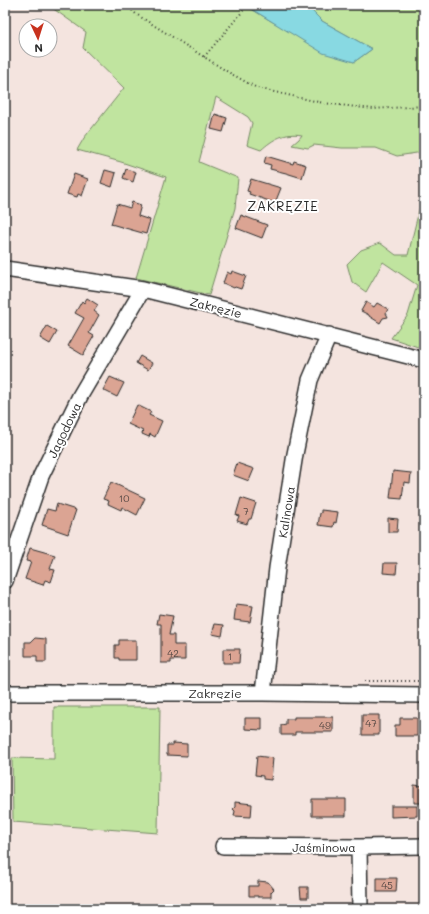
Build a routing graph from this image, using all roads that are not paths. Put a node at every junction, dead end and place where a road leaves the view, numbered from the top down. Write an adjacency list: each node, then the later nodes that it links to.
1 (5, 269): 2 (street, Zakręzie)
2 (143, 289): 3 (street, Zakręzie); 5 (street, Jagodowa)
3 (329, 335): 4 (street, Zakręzie); 7 (street, Kalinowa)
4 (424, 360)
5 (5, 581)
6 (5, 693): 7 (street, Zakręzie)
7 (263, 693): 8 (street, Zakręzie)
8 (424, 695)
9 (223, 846): 11 (street, Jaśminowa)
10 (424, 846): 11 (street, Jaśminowa)
11 (359, 847): 12 (street)
12 (360, 909)

